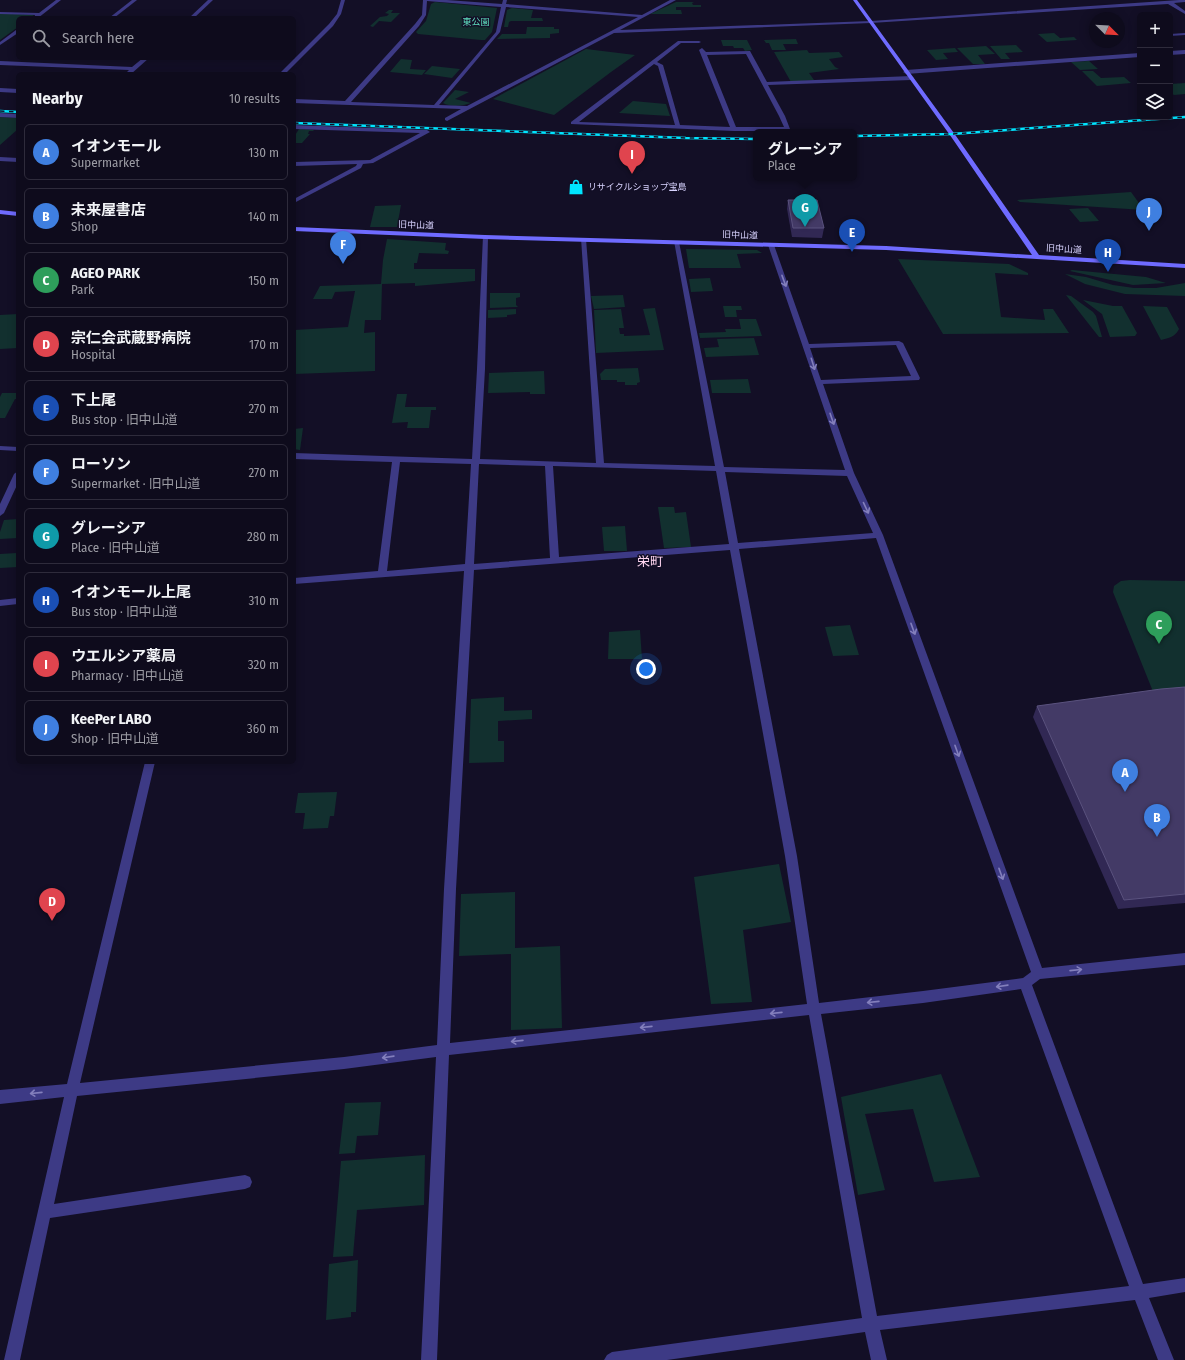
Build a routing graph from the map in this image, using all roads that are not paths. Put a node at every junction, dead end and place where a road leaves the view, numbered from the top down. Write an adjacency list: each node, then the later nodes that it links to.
1 (59, 0): 13 (street)
2 (135, 0): 15 (street)
3 (211, 0): 16 (street)
4 (343, 0): 32 (street)
5 (427, 0): 10 (street); 46 (street)
6 (674, 0): 17 (street)
7 (855, 0): 18 (main road)
8 (1168, 1): 9 (street); 12 (street); 18 (street)
9 (1185, 1)
10 (504, 3): 17 (street); 47 (street)
11 (0, 13): 13 (street)
12 (1185, 13)
13 (41, 14): 14 (street)
14 (38, 16)
15 (114, 16)
16 (193, 16)
17 (641, 16): 21 (street)
18 (871, 22): 19 (street); 40 (main road)
19 (694, 29): 21 (street); 24 (street)
20 (16, 32): 25 (street)
21 (611, 32): 48 (street)
22 (1185, 34): 23 (street)
23 (1173, 35)
24 (699, 42): 28 (street); 34 (street)
25 (0, 44)
26 (1185, 52): 27 (street)
27 (1173, 53)
28 (704, 54): 42 (street); 54 (street)
29 (1137, 55): 40 (street)
30 (55, 60): 36 (street)
31 (144, 60): 37 (street)
32 (296, 60)
33 (296, 60): 39 (street)
34 (653, 62): 53 (street); 53 (street)
35 (0, 63): 36 (street)
36 (48, 65): 37 (street)
37 (134, 69): 38 (street)
38 (130, 72)
39 (284, 72)
40 (906, 72): 41 (main road)
41 (911, 78): 42 (street); 67 (main road)
42 (764, 84): 54 (street)
43 (0, 90): 44 (street)
44 (16, 91)
45 (296, 101): 46 (street)
46 (346, 103): 47 (street)
47 (435, 107): 48 (street)
48 (468, 108): 51 (street)
49 (0, 115): 50 (street)
50 (16, 116)
51 (447, 119)
52 (296, 127): 57 (street)
53 (678, 127): 54 (street)
54 (734, 129)
55 (0, 159): 56 (street)
56 (16, 160)
57 (361, 162): 58 (street); 59 (street)
58 (296, 164)
59 (296, 200)
60 (0, 212): 61 (main road)
61 (16, 214)
62 (296, 229): 63 (main road, 旧中山道)
63 (485, 237): 64 (main road, 旧中山道); 75 (street)
64 (583, 239): 65 (main road, 旧中山道); 77 (street)
65 (676, 242): 66 (main road, 旧中山道); 78 (street)
66 (771, 245): 67 (main road, 旧中山道); 69 (street, one-way to 69)
67 (1036, 256): 68 (main road, 旧中山道)
68 (1185, 266)
69 (807, 346): 70 (street, one-way to 70); 70 (street)
70 (819, 382): 79 (street, one-way to 79)
71 (0, 448): 72 (street)
72 (16, 449)
73 (296, 456): 74 (street)
74 (396, 459): 75 (street); 86 (street)
75 (476, 461): 76 (street); 85 (street)
76 (549, 463): 77 (street); 84 (street)
77 (600, 465): 78 (street)
78 (720, 470): 79 (street); 83 (street)
79 (850, 473): 82 (street, one-way to 82)
80 (16, 478): 81 (street)
81 (0, 513)
82 (879, 535): 83 (street); 92 (street, one-way to 92)
83 (734, 546): 84 (street); 94 (street)
84 (555, 560): 85 (street)
85 (469, 567): 86 (street); 95 (street)
86 (382, 574): 87 (street)
87 (296, 580)
88 (16, 601): 89 (street)
89 (0, 603)
90 (150, 764): 96 (street)
91 (1185, 959): 92 (street, one-way to 91)
92 (1038, 974): 93 (street)
93 (1026, 983): 94 (street, one-way to 94); 101 (street)
94 (814, 1009): 95 (street, one-way to 95); 102 (street)
95 (442, 1050): 96 (street, one-way to 96); 104 (street)
96 (72, 1089): 97 (street, one-way to 97); 99 (street)
97 (0, 1097)
98 (245, 1182): 99 (street)
99 (45, 1212): 103 (street)
100 (1185, 1285): 101 (street)
101 (1139, 1292): 102 (street); 107 (street)
102 (871, 1324): 105 (street); 106 (street)
103 (12, 1360)
104 (429, 1360)
105 (612, 1360)
106 (879, 1360)
107 (1166, 1360)

